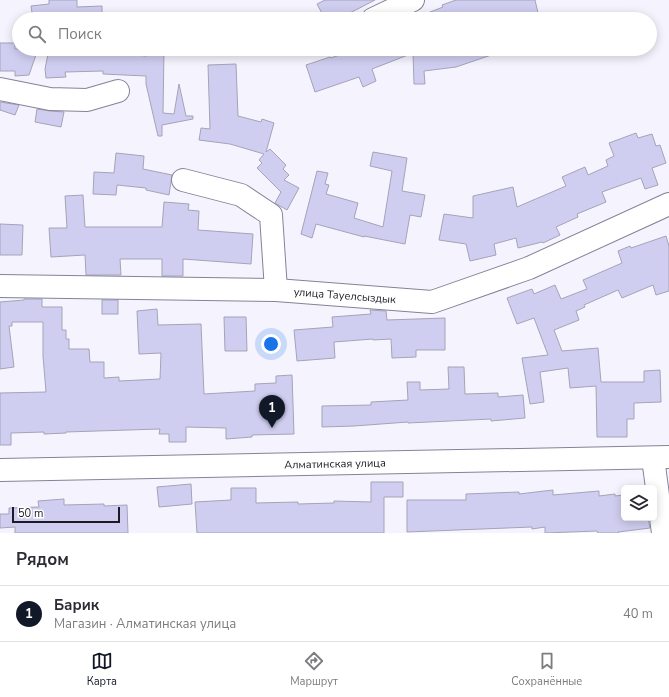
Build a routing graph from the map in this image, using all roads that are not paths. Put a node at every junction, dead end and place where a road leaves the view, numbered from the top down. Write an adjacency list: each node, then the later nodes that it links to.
1 (413, 0): 2 (street)
2 (387, 12)
3 (0, 89): 4 (street)
4 (118, 91)
5 (183, 180): 8 (street)
6 (669, 204): 8 (street, улица Тауелсыздык)
7 (0, 286): 8 (street, улица Тауелсыздык)
8 (276, 290)
9 (661, 458): 10 (street, Алматинская улица); 11 (street)
10 (0, 470)
11 (663, 533)

